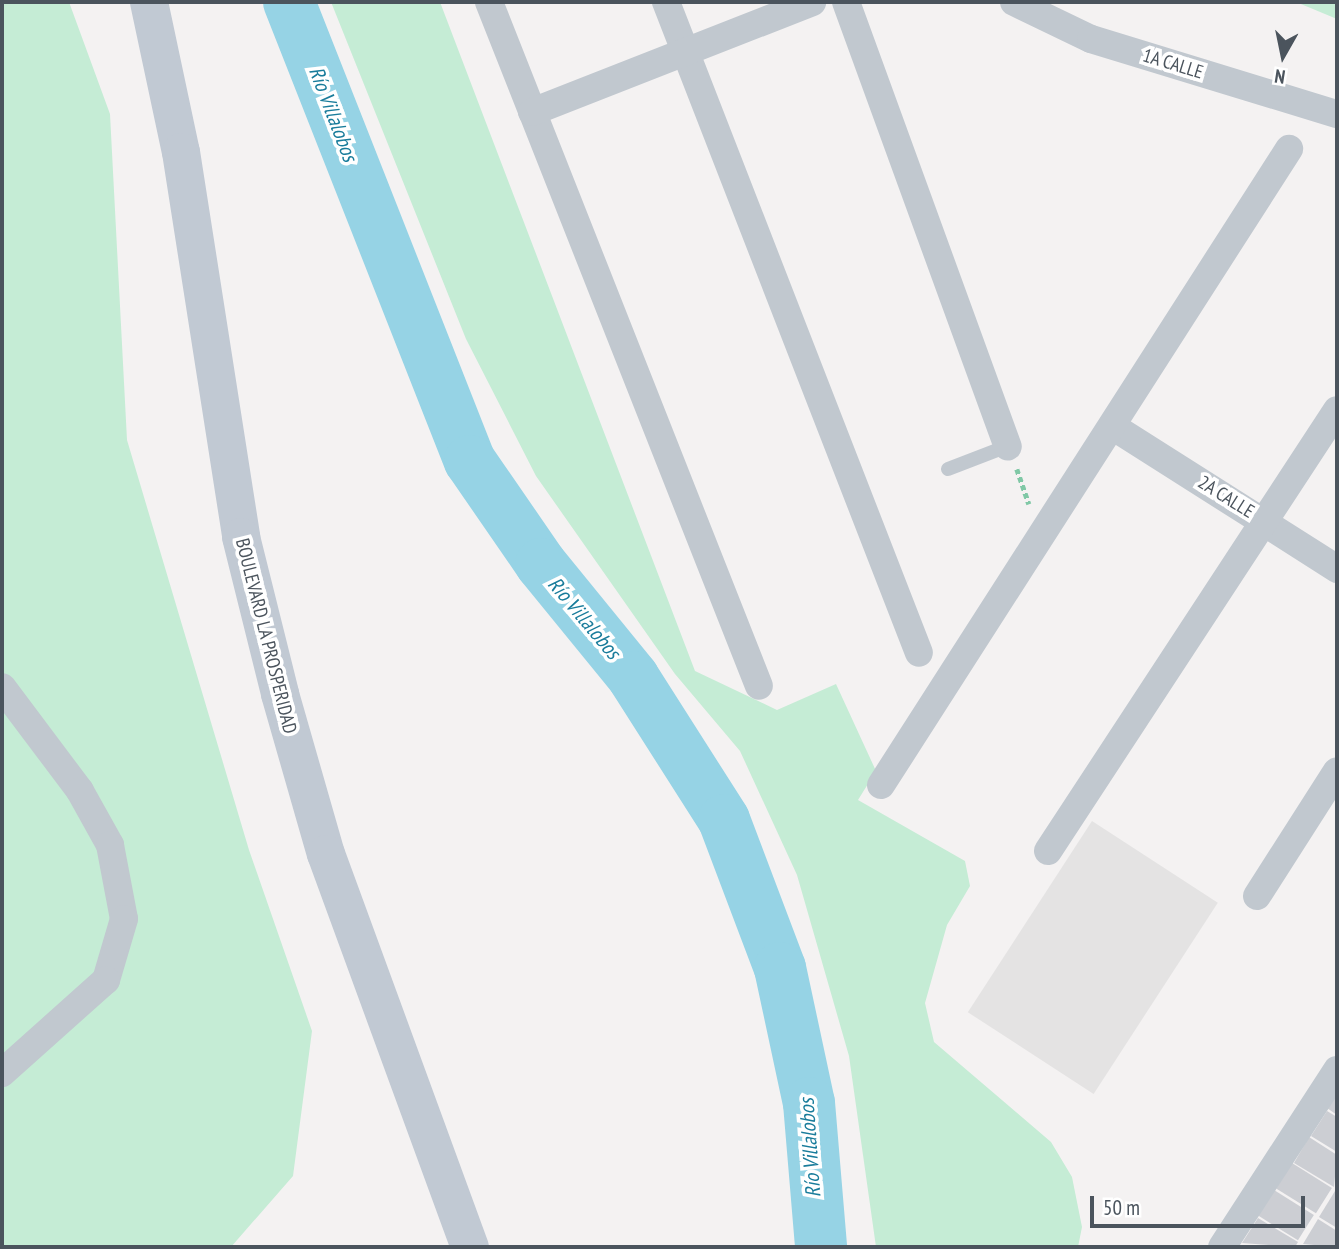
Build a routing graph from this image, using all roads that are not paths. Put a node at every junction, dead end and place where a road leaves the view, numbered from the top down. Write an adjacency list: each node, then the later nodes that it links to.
1 (149, 2): 26 (main road, BOULEVARD LA PROSPERIDAD)
2 (489, 2): 8 (street)
3 (666, 2): 7 (street)
4 (812, 2): 7 (street)
5 (846, 2): 13 (street)
6 (1014, 2): 9 (street, 1A CALLE)
7 (686, 51): 8 (street); 17 (street)
8 (532, 112): 18 (street)
9 (1337, 114)
10 (1289, 149): 12 (street)
11 (1337, 410): 15 (street)
12 (1112, 426): 15 (street, 2A CALLE); 21 (street)
13 (1008, 446): 14 (lane)
14 (948, 469)
15 (1265, 522): 16 (street, 2A CALLE); 22 (street)
16 (1337, 569)
17 (919, 653)
18 (759, 686)
19 (2, 687): 25 (street)
20 (1337, 771): 23 (street)
21 (881, 785)
22 (1048, 851)
23 (1257, 896)
24 (1337, 1070): 27 (street)
25 (2, 1073)
26 (470, 1247)
27 (1222, 1247)

